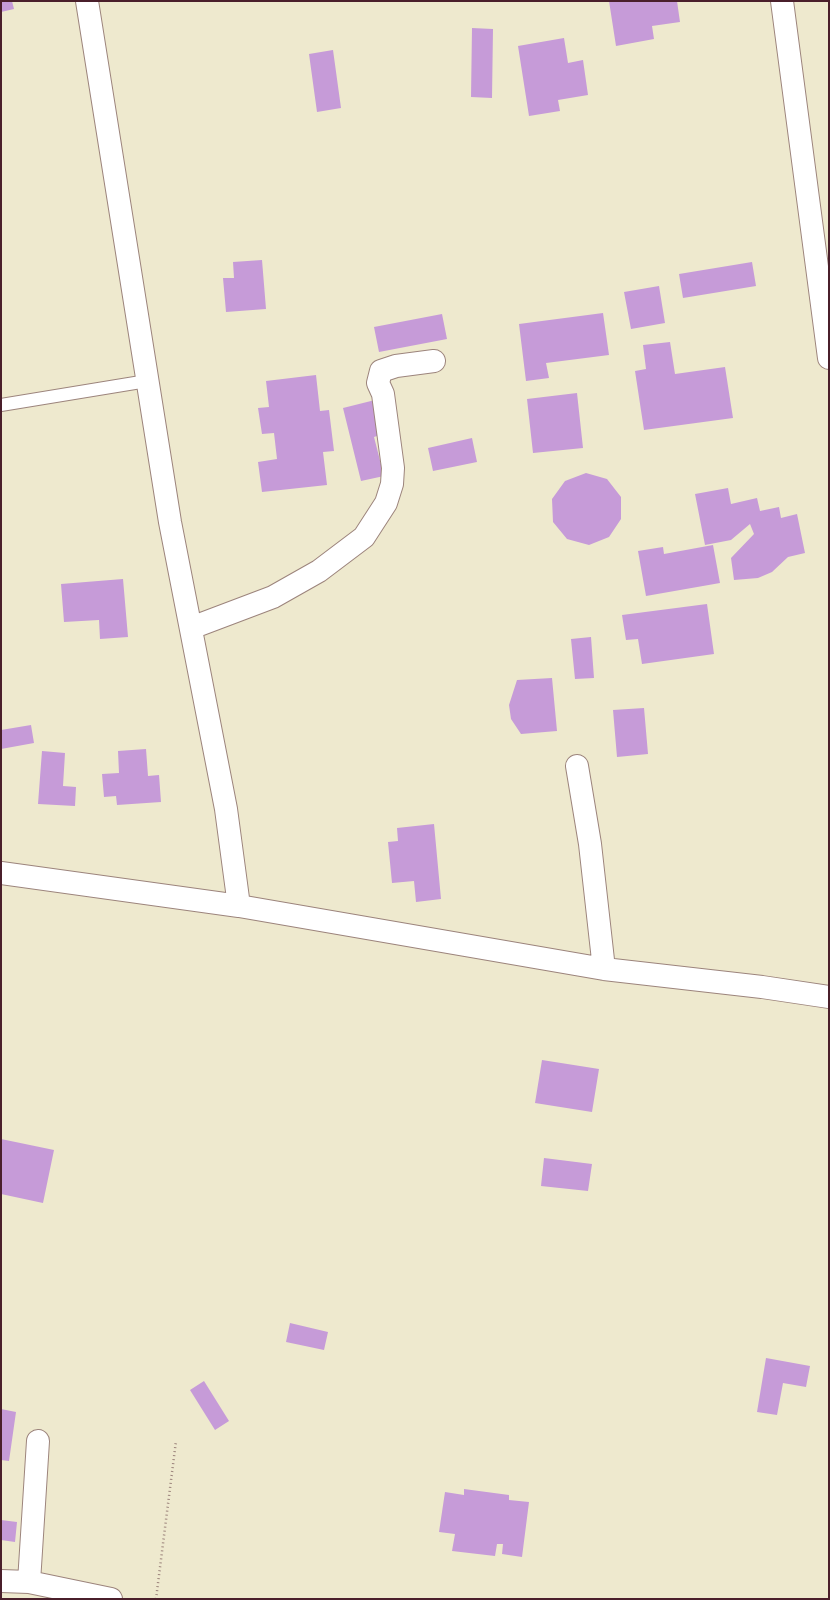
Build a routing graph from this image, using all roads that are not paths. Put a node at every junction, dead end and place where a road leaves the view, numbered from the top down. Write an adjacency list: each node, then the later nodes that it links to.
1 (87, 1): 5 (street)
2 (782, 1): 3 (street)
3 (829, 358)
4 (434, 361): 7 (street)
5 (147, 381): 6 (lane); 7 (street)
6 (1, 405)
7 (191, 628): 10 (street)
8 (577, 766): 11 (street)
9 (1, 873): 10 (street)
10 (239, 906): 11 (street)
11 (604, 969): 12 (street)
12 (829, 997)
13 (38, 1441): 15 (street)
14 (1, 1581): 15 (street)
15 (29, 1582): 16 (street)
16 (111, 1599)

